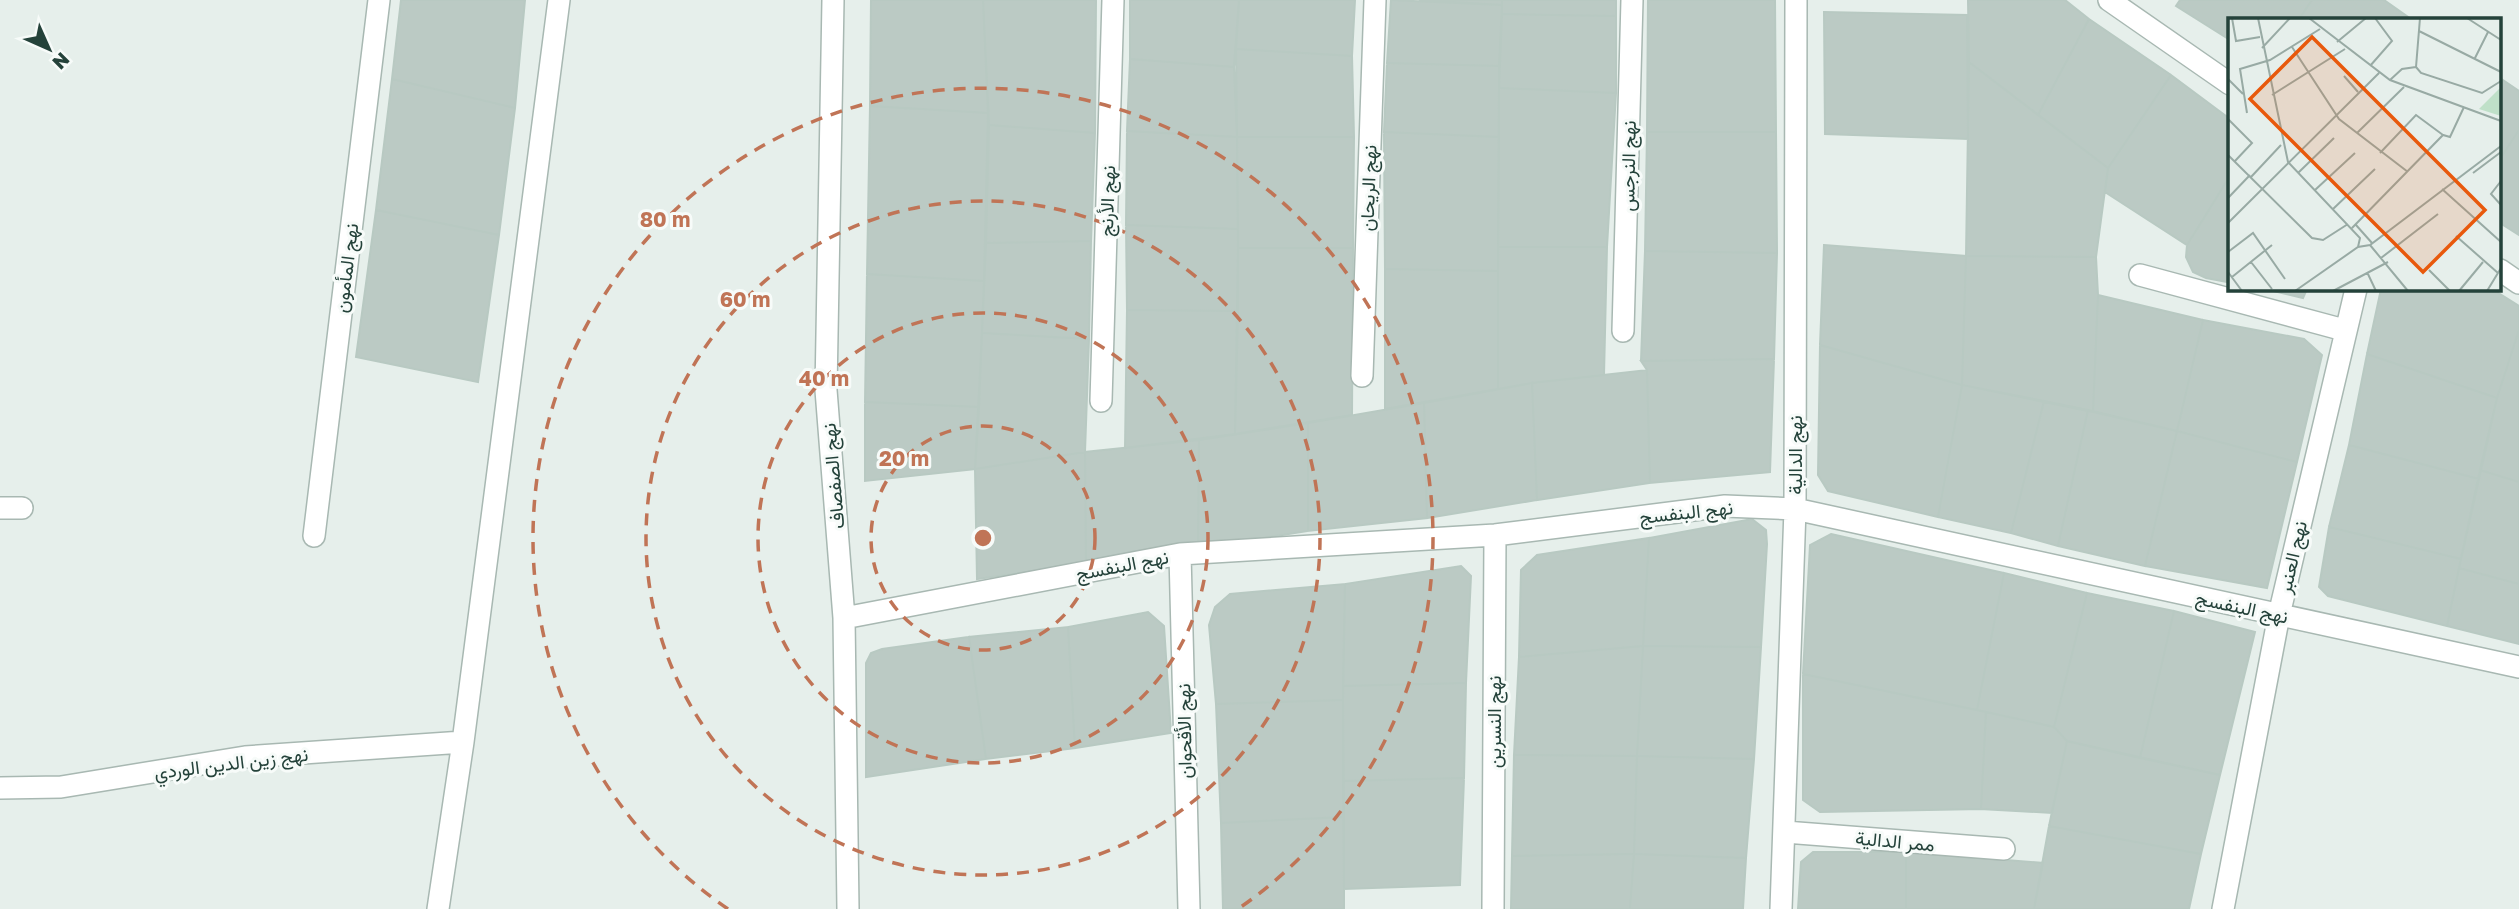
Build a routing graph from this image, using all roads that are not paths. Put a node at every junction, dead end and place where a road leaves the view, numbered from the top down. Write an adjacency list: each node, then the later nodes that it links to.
1 (379, 0): 22 (street, نهج المأمون)
2 (559, 0): 27 (street)
3 (833, 0): 25 (street, نهج الصفصاف)
4 (1112, 0): 17 (street, نهج الأرنج)
5 (1375, 0): 16 (street, نهج الريحان)
6 (1632, 0): 15 (street, نهج النرجس)
7 (1796, 0): 20 (street, نهج الدالية)
8 (2109, 0): 9 (street)
9 (2228, 83)
10 (2502, 271): 12 (street)
11 (2140, 275): 14 (street)
12 (2519, 283)
13 (2356, 290): 14 (street, نهج العنبر)
14 (2344, 330): 24 (street, نهج العنبر)
15 (1623, 331)
16 (1362, 376)
17 (1101, 401)
18 (0, 508): 19 (street)
19 (22, 508)
20 (1795, 509): 21 (street, نهج البنفسج); 24 (street, نهج البنفسج); 29 (street, نهج الدالية)
21 (1495, 535): 23 (street, نهج البنفسج); 34 (street, نهج النسرين)
22 (314, 536)
23 (1180, 554): 25 (street, نهج البنفسج); 33 (street, نهج الأقحوان)
24 (2279, 615): 26 (street, نهج البنفسج); 36 (street, نهج العنبر)
25 (844, 618): 32 (street, نهج الصفصاف)
26 (2519, 667)
27 (463, 742): 28 (street, نهج زين الدين الوردي); 31 (street)
28 (0, 788)
29 (1785, 832): 30 (street, ممر الدالية); 35 (street, نهج الدالية)
30 (2004, 849)
31 (438, 909)
32 (848, 909)
33 (1189, 909)
34 (1493, 909)
35 (1781, 909)
36 (2223, 909)

